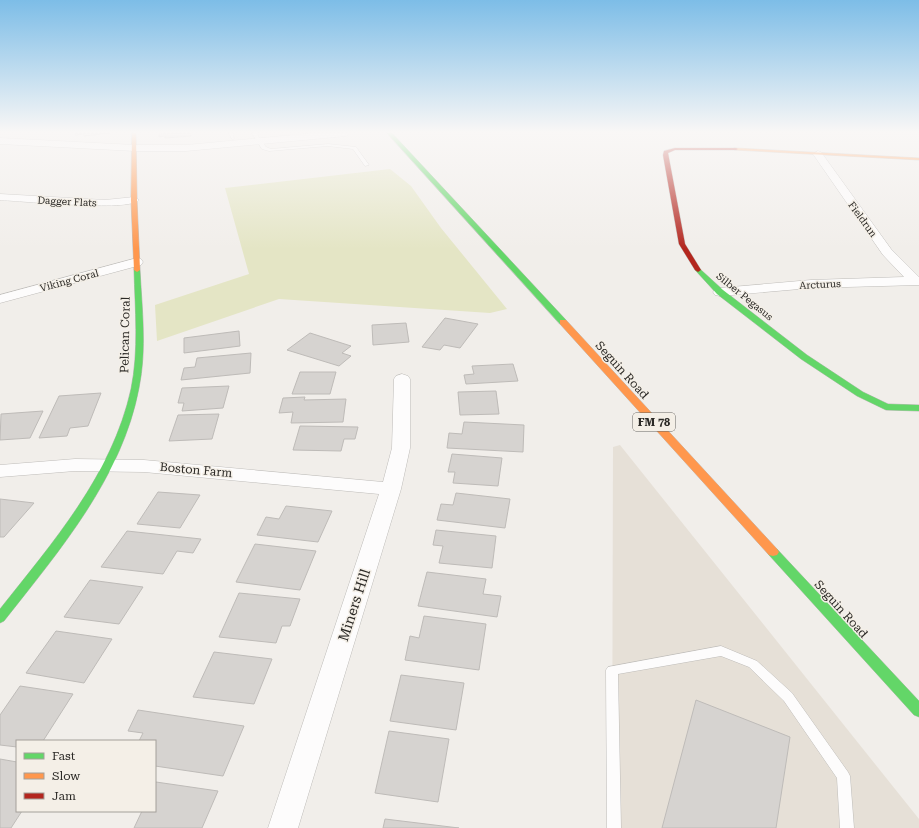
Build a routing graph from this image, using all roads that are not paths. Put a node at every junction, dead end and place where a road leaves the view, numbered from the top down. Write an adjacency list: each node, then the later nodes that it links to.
1 (135, 172): 6 (street, Pelican Coral)
2 (424, 172): 17 (street, Seguin Road / FM 78)
3 (668, 172): 9 (street, Silber Pegasus)
4 (830, 172): 8 (street, Fieldrun)
5 (0, 197): 6 (street, Dagger Flats)
6 (134, 200): 7 (street, Pelican Coral)
7 (137, 262): 10 (street, Viking Coral); 13 (street, Pelican Coral)
8 (916, 281): 9 (street, Arcturus)
9 (720, 292): 12 (street, Silber Pegasus)
10 (0, 299)
11 (402, 379): 15 (street, Miners Hill)
12 (919, 408)
13 (109, 464): 14 (street, Boston Farm); 15 (street, Boston Farm); 16 (street, Pelican Coral)
14 (0, 471)
15 (391, 489): 18 (street, Miners Hill)
16 (0, 618)
17 (919, 711)
18 (282, 828)
19 (614, 828): 20 (lane)
20 (847, 828)

